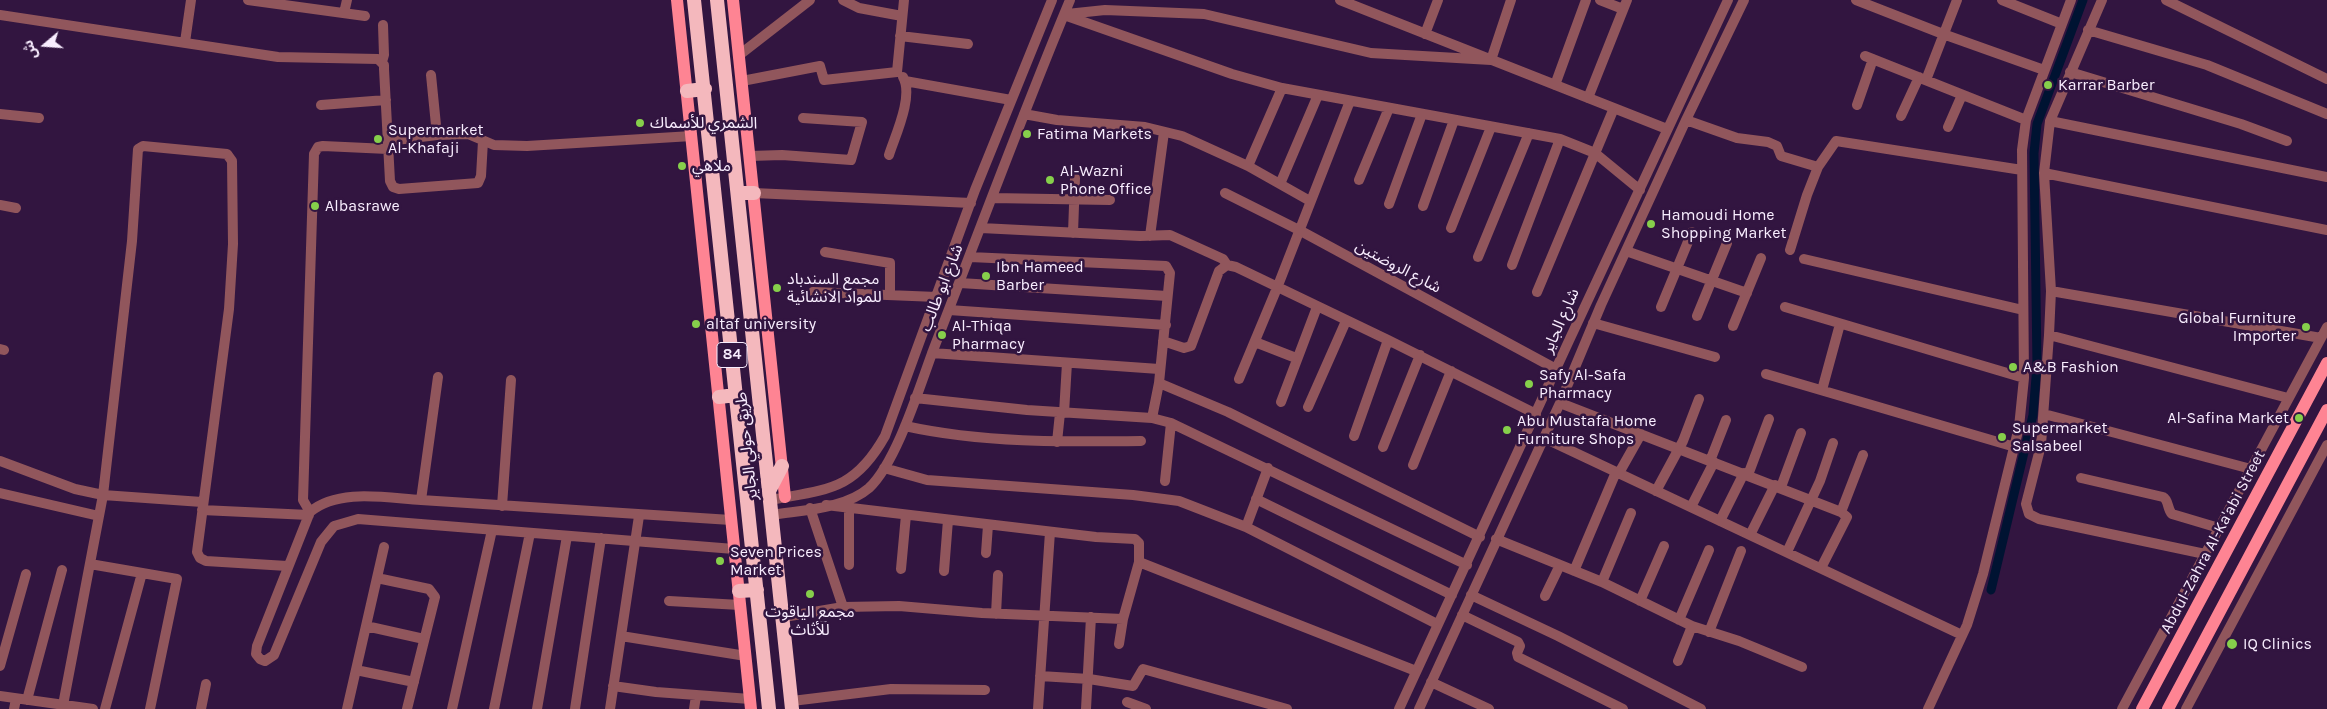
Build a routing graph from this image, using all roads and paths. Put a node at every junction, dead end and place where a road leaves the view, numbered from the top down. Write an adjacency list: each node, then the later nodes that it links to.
1 (191, 0): 39 (street)
2 (254, 0): 26 (street)
3 (347, 0): 28 (street)
4 (677, 0): 57 (main road)
5 (694, 0): 56 (highway, طريق حولي الجاير / 84)
6 (717, 0): 102 (highway, طريق حولي الجاير / 84)
7 (733, 0): 41 (main road)
8 (810, 0): 41 (street)
9 (843, 0): 32 (street)
10 (904, 0): 32 (street)
11 (1052, 0): 42 (street, شارع ابو طالب)
12 (1070, 0): 30 (street, شارع ابو طالب)
13 (1438, 0): 36 (street)
14 (1512, 0): 43 (street)
15 (1586, 0): 54 (street)
16 (1600, 0): 27 (street)
17 (1728, 0): 81 (street, شارع الجاير)
18 (1744, 0): 76 (street, شارع الجاير)
19 (1856, 0): 37 (street)
20 (1957, 0): 37 (street)
21 (2002, 0): 33 (street)
22 (2071, 0): 33 (street)
23 (2102, 0): 35 (street)
24 (2166, 0): 51 (street)
25 (1345, 1): 36 (street)
26 (302, 4): 28 (street)
27 (1625, 5): 60 (street)
28 (344, 14): 31 (street)
29 (0, 15): 39 (street)
30 (1064, 15): 43 (street); 45 (street, شارع ابو طالب); 55 (street)
31 (365, 16)
32 (902, 16): 38 (street)
33 (2062, 24): 46 (street)
34 (383, 25): 44 (street)
35 (2088, 30): 48 (street); 71 (street)
36 (1425, 34): 43 (street)
37 (1943, 34): 46 (street); 50 (street)
38 (900, 36): 40 (street); 47 (street)
39 (185, 42): 44 (street)
40 (968, 44)
41 (738, 56): 52 (main road)
42 (1028, 57): 45 (street); 62 (street, شارع ابو طالب)
43 (1491, 60): 54 (street)
44 (382, 62): 61 (street)
45 (1044, 63): 69 (street, شارع ابو طالب)
46 (2044, 70): 77 (street)
47 (897, 72): 52 (street); 53 (street)
48 (2070, 72): 78 (street); 88 (street)
49 (431, 75): 84 (street)
50 (1923, 79): 59 (street); 65 (street); 72 (street)
51 (2327, 79)
52 (742, 81): 91 (main road)
53 (905, 81): 62 (street); 92 (street)
54 (1555, 85): 60 (street)
55 (1282, 88): 58 (street); 93 (street)
56 (704, 89): 57 (highway); 177 (highway, طريق حولي الجاير / 84)
57 (688, 91): 85 (main road)
58 (1318, 95): 63 (street); 100 (street)
59 (1962, 95): 77 (street); 80 (street)
60 (1588, 98): 67 (street)
61 (386, 100): 64 (street); 89 (street)
62 (1011, 100): 109 (street, شارع ابو طالب)
63 (1350, 101): 66 (street); 108 (street)
64 (320, 105)
65 (1856, 105)
66 (1389, 108): 70 (street); 99 (street)
67 (1614, 108): 81 (street); 90 (street)
68 (0, 114): 73 (street)
69 (1024, 114): 82 (street); 105 (street, شارع ابو طالب)
70 (1422, 114): 75 (street); 110 (street)
71 (2327, 114)
72 (1901, 116)
73 (39, 118)
74 (802, 118): 91 (street)
75 (1454, 120): 79 (street); 112 (street)
76 (1686, 120): 94 (street); 123 (street, شارع الجاير)
77 (2026, 120): 95 (street)
78 (2050, 121): 96 (street); 97 (street)
79 (1491, 126): 83 (street); 115 (street)
80 (1948, 127)
81 (1667, 129): 101 (street, شارع الجاير)
82 (1164, 132): 93 (street); 120 (street)
83 (1529, 133): 86 (street); 126 (street)
84 (437, 135): 87 (street); 89 (street)
85 (692, 136): 87 (street); 178 (main road)
86 (1560, 139): 90 (street); 130 (street)
87 (484, 141): 89 (street)
88 (2287, 141)
89 (388, 145): 235 (street)
90 (1595, 153): 101 (street); 137 (street)
91 (750, 156): 103 (main road)
92 (889, 156)
93 (1248, 166): 100 (street)
94 (1818, 167): 95 (street); 122 (street)
95 (2022, 170): 148 (street)
96 (2044, 173): 117 (street); 135 (street)
97 (2327, 177)
98 (1075, 178): 106 (street)
99 (1359, 180)
100 (1280, 184): 108 (street)
101 (1640, 190): 142 (street, شارع الجاير)
102 (738, 193): 103 (highway); 222 (highway, طريق حولي الجاير / 84)
103 (754, 193): 109 (street); 209 (main road)
104 (1225, 194): 116 (street, شارع الروضتين)
105 (992, 198): 106 (street); 114 (street, شارع ابو طالب)
106 (1074, 199): 107 (street); 119 (street)
107 (1110, 200)
108 (1310, 201): 116 (street)
109 (971, 203): 141 (street, شارع ابو طالب)
110 (1389, 204)
111 (0, 205): 113 (street)
112 (1423, 206)
113 (16, 208)
114 (981, 228): 119 (street); 125 (street, شارع ابو طالب)
115 (1451, 228)
116 (1298, 230): 134 (street); 167 (street, شارع الروضتين)
117 (2327, 230)
118 (1692, 232): 131 (street)
119 (1073, 233): 120 (street)
120 (1150, 236): 129 (street)
121 (1727, 243): 132 (street)
122 (1790, 250)
123 (1626, 251): 131 (street); 143 (street, شارع الجاير)
124 (825, 252): 139 (street)
125 (970, 257): 133 (street, شارع ابو طالب); 140 (street)
126 (1478, 257)
127 (1761, 258): 138 (street)
128 (1804, 259): 148 (street)
129 (1227, 265): 134 (street); 159 (street)
130 (1512, 265)
131 (1676, 269): 132 (street); 145 (street)
132 (1712, 281): 138 (street); 149 (street)
133 (960, 283): 140 (street); 147 (street, شارع ابو طالب)
134 (1278, 288): 144 (street); 160 (street)
135 (2050, 291): 156 (street); 157 (street)
136 (813, 292): 139 (street)
137 (1537, 292)
138 (1747, 293): 154 (street)
139 (890, 295): 141 (street)
140 (1167, 296): 153 (street)
141 (937, 297): 220 (street, شارع ابو طالب)
142 (1587, 300): 143 (street); 167 (street, شارع الجاير)
143 (1601, 305): 151 (street, شارع الجاير)
144 (1317, 307): 150 (street); 164 (street)
145 (1660, 307)
146 (1785, 307): 152 (street)
147 (949, 310): 153 (street); 161 (street, شارع ابو طالب)
148 (2023, 310): 172 (street)
149 (1697, 316)
150 (1346, 321): 158 (street); 184 (street)
151 (1593, 323): 163 (street); 183 (street, شارع الجاير)
152 (1840, 324): 172 (street); 176 (street)
153 (1166, 325): 159 (street)
154 (1733, 326)
155 (2327, 327): 157 (street)
156 (2049, 335): 180 (street); 188 (street)
157 (2321, 338): 180 (street)
158 (1388, 340): 162 (street); 196 (street)
159 (1163, 341): 168 (street)
160 (1255, 342): 164 (street); 174 (street)
161 (932, 353): 165 (street); 179 (street, شارع ابو طالب)
162 (1420, 355): 169 (street); 202 (street)
163 (1715, 357)
164 (1296, 358): 182 (street)
165 (1068, 363): 168 (street); 186 (street)
166 (2327, 363): 288 (main road, Abdul-Zahra Al-Ka'abi Street)
167 (1556, 369): 187 (street, شارع الجاير)
168 (1159, 370): 175 (street)
169 (1451, 371): 187 (street); 208 (street)
170 (1766, 374): 176 (street)
171 (438, 377): 226 (street)
172 (2024, 378): 203 (street)
173 (511, 380): 229 (street)
174 (1239, 380)
175 (1159, 383): 189 (street); 251 (street)
176 (1822, 390): 203 (street)
177 (736, 395): 178 (highway); 279 (highway, طريق حولي الجاير / 84)
178 (719, 397): 240 (main road)
179 (915, 398): 186 (street); 193 (street, شارع ابو طالب)
180 (2288, 398): 212 (street)
181 (1699, 399): 204 (street)
182 (1281, 402)
183 (1560, 403): 195 (street); 197 (street, شارع الجاير)
184 (1308, 407)
185 (2327, 410): 296 (main road)
186 (1062, 413): 189 (street); 198 (street)
187 (1536, 414): 251 (street, شارع الجاير)
188 (2044, 414): 212 (street); 262 (street)
189 (1152, 418): 192 (street)
190 (1770, 419): 214 (street)
191 (1726, 420): 207 (street)
192 (1171, 423): 211 (street); 216 (street)
193 (905, 426): 198 (street); 210 (street, شارع ابو طالب)
194 (1802, 433): 217 (street)
195 (1640, 434): 204 (street); 213 (street)
196 (1354, 436)
197 (1544, 438): 213 (street); 253 (street, شارع الجاير)
198 (1057, 442): 199 (street)
199 (1141, 442)
200 (1833, 443): 225 (street)
201 (2327, 445): 354 (street)
202 (1383, 447)
203 (2015, 447): 301 (street)
204 (1678, 448): 207 (street); 218 (street)
205 (1863, 455): 233 (street)
206 (0, 461): 221 (street)
207 (1712, 461): 214 (street); 230 (street)
208 (1413, 465)
209 (782, 466): 222 (highway); 223 (main road)
210 (884, 468): 227 (street, شارع ابو طالب); 244 (street)
211 (1268, 468): 224 (street); 266 (street)
212 (2250, 469): 245 (street)
213 (1617, 472): 218 (street); 273 (street)
214 (1746, 474): 217 (street); 242 (street)
215 (2081, 478): 245 (street)
216 (1165, 481)
217 (1778, 486): 225 (street); 249 (street)
218 (1656, 490): 230 (street)
219 (0, 493): 238 (street)
220 (801, 494): 223 (street, شارع ابو طالب); 232 (street)
221 (103, 495): 228 (street); 228 (street); 238 (street)
222 (769, 495): 223 (street, شارع ابو طالب); 236 (highway, طريق حولي الجاير / 84)
223 (785, 497)
224 (1256, 499): 244 (street); 281 (street)
225 (1812, 499): 233 (street); 260 (street)
226 (421, 500): 229 (street); 235 (street)
227 (826, 505): 231 (street); 232 (street, شارع ابو طالب)
228 (202, 506): 235 (street); 268 (street)
229 (502, 506): 239 (street)
230 (1691, 507): 242 (street)
231 (849, 508): 237 (street); 265 (street)
232 (807, 509): 236 (street, شارع ابو طالب); 287 (street)
233 (1842, 512): 269 (street)
234 (1631, 513): 278 (street)
235 (310, 514): 268 (street)
236 (772, 515): 292 (highway, طريق حولي الجاير / 84)
237 (906, 515): 241 (street); 270 (street)
238 (99, 516): 264 (street)
239 (638, 516): 240 (street); 254 (street)
240 (731, 520): 257 (main road)
241 (948, 520): 243 (street); 272 (street)
242 (1720, 521): 249 (street)
243 (988, 525): 247 (street); 261 (street)
244 (1246, 528): 297 (street)
245 (2219, 528): 262 (street)
246 (492, 530): 248 (street); 268 (street); 334 (street)
247 (1050, 532): 263 (street); 290 (street)
248 (530, 533): 250 (street); 335 (street)
249 (1750, 535): 260 (street)
250 (567, 536): 252 (street); 336 (street)
251 (1480, 537): 266 (street, شارع الجاير)
252 (601, 538): 254 (street); 337 (street)
253 (1496, 539): 267 (street); 282 (street, شارع الجاير)
254 (635, 542): 257 (street); 302 (street)
255 (1664, 546): 285 (street)
256 (384, 547): 277 (street)
257 (734, 549): 280 (main road)
258 (1710, 550): 295 (street)
259 (1741, 550): 300 (street)
260 (1787, 552): 269 (street)
261 (986, 553)
262 (2205, 554): 351 (street)
263 (1139, 562): 294 (street); 312 (street)
264 (90, 564): 274 (street); 326 (street)
265 (849, 565)
266 (1467, 565): 281 (street, شارع الجاير)
267 (1560, 565): 273 (street); 283 (street)
268 (287, 566)
269 (1821, 568): 301 (street)
270 (901, 569)
271 (62, 570): 322 (street)
272 (944, 571)
273 (1574, 571): 278 (street)
274 (142, 573): 329 (street); 330 (street)
275 (26, 574): 309 (street)
276 (998, 575): 289 (street)
277 (376, 578): 298 (street); 303 (street)
278 (1602, 582): 285 (street)
279 (757, 590): 280 (highway); 340 (highway, طريق حولي الجاير / 84)
280 (739, 591): 286 (main road)
281 (1452, 594): 297 (street, شارع الجاير)
282 (1471, 595): 291 (street, شارع الجاير); 349 (street)
283 (1545, 596)
284 (669, 601): 286 (street)
285 (1640, 601): 295 (street)
286 (740, 605): 307 (main road)
287 (843, 606): 289 (street); 292 (street)
288 (2195, 610): 296 (main road); 304 (main road, Abdul-Zahra Al-Ka'abi Street)
289 (996, 614): 290 (street)
290 (1044, 615): 293 (street); 313 (street)
291 (1462, 615): 316 (street, شارع الجاير); 348 (street)
292 (784, 617): 327 (highway, طريق حولي الجاير / 84)
293 (1091, 617): 294 (street); 314 (street)
294 (1123, 619): 305 (street)
295 (1679, 620): 299 (street)
296 (2213, 622): 306 (main road)
297 (1437, 624): 312 (street, شارع الجاير)
298 (366, 626): 303 (street); 311 (street)
299 (1692, 626): 300 (street); 308 (street)
300 (1708, 632): 310 (street)
301 (1962, 635): 350 (street)
302 (620, 636): 307 (street); 318 (street)
303 (424, 639): 315 (street)
304 (2178, 641): 306 (main road); 352 (main road, Abdul-Zahra Al-Ka'abi Street)
305 (1119, 644)
306 (2196, 655): 353 (main road)
307 (746, 656): 325 (main road)
308 (1678, 661)
309 (0, 666)
310 (1802, 666)
311 (356, 670): 315 (street); 332 (street)
312 (1416, 670): 345 (street, شارع الجاير)
313 (1040, 676): 314 (street); 341 (street)
314 (1089, 679): 342 (street); 344 (street)
315 (414, 682): 333 (street)
316 (1431, 682): 346 (street, شارع الجاير); 347 (street)
317 (206, 684): 331 (street)
318 (613, 686): 321 (street); 338 (street)
319 (986, 690): 327 (street)
320 (0, 696): 324 (street)
321 (696, 696): 325 (street); 339 (street)
322 (27, 700): 324 (street); 326 (street)
323 (1127, 702): 343 (street)
324 (15, 704)
325 (751, 704)
326 (64, 705): 328 (street)
327 (792, 705)
328 (93, 709)
329 (106, 709)
330 (150, 709)
331 (201, 709)
332 (347, 709)
333 (407, 709)
334 (452, 709)
335 (494, 709)
336 (537, 709)
337 (575, 709)
338 (610, 709)
339 (694, 709)
340 (769, 709)
341 (1038, 709)
342 (1086, 709)
343 (1146, 709)
344 (1287, 709)
345 (1399, 709)
346 (1419, 709)
347 (1489, 709)
348 (1623, 709)
349 (1701, 709)
350 (1928, 709)
351 (2122, 709)
352 (2142, 709)
353 (2168, 709)
354 (2186, 709)

